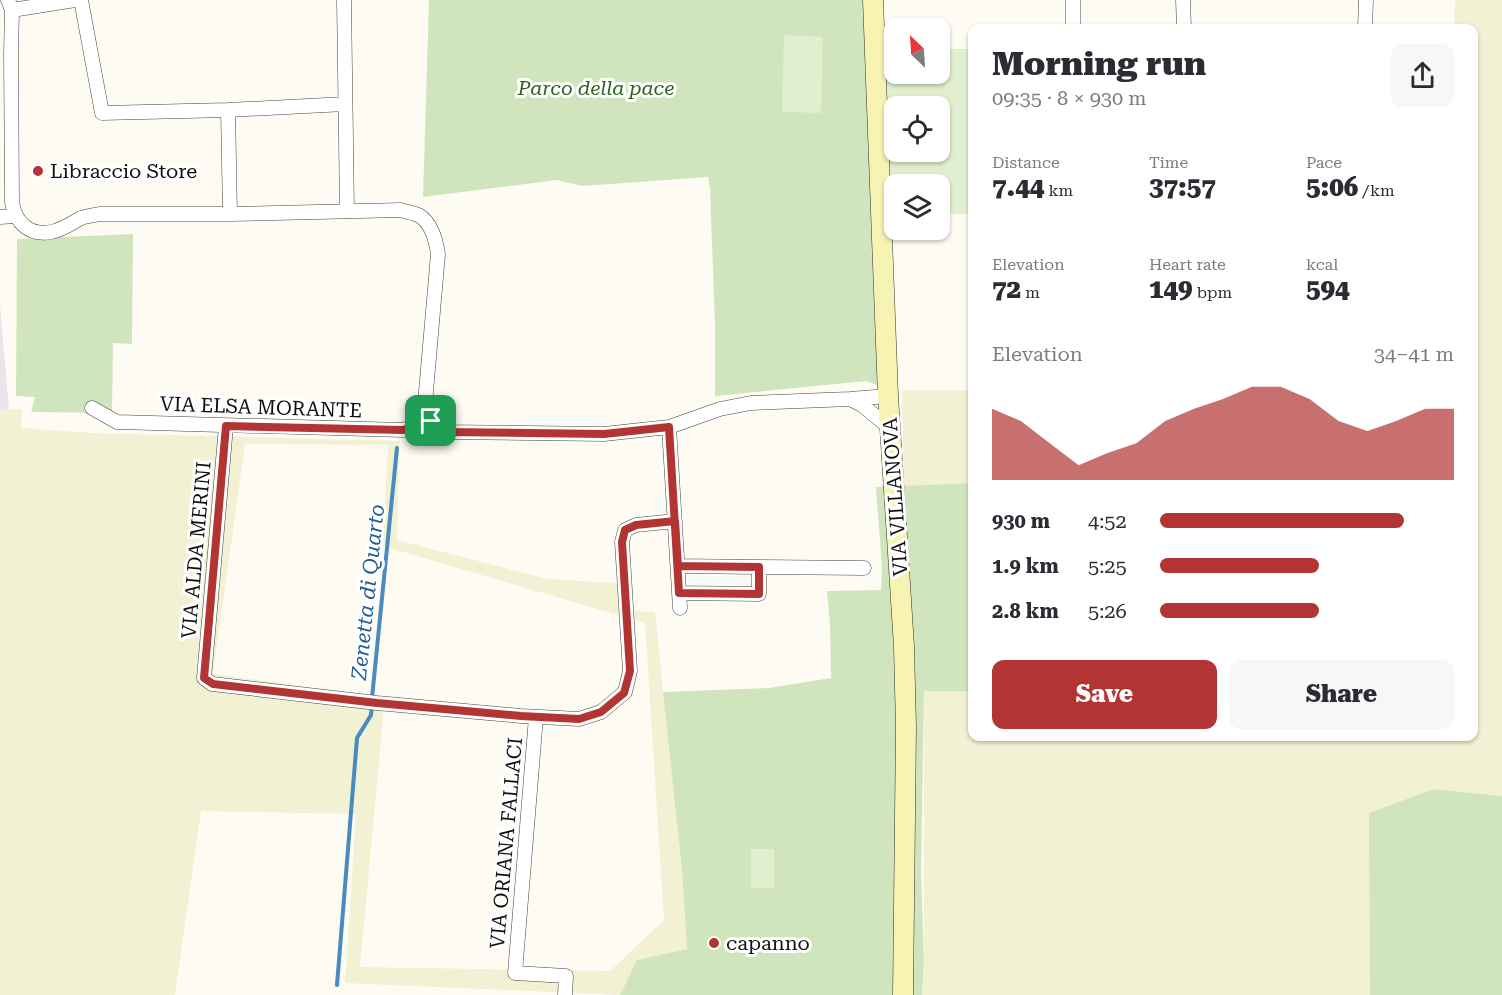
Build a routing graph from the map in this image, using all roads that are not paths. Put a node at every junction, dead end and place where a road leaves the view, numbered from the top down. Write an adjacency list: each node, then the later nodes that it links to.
1 (75, 0): 8 (street)
2 (81, 0): 13 (street)
3 (344, 0): 12 (street)
4 (873, 0): 18 (main road, VIA VILLANOVA)
5 (1073, 0): 9 (street)
6 (1183, 0): 10 (street)
7 (1366, 0): 11 (street)
8 (13, 3): 16 (street)
9 (1073, 24)
10 (1184, 24)
11 (1365, 24)
12 (345, 104): 13 (street); 14 (street)
13 (228, 110): 15 (street)
14 (347, 212): 15 (street); 21 (street)
15 (230, 214): 16 (street)
16 (16, 216): 17 (street)
17 (0, 217)
18 (888, 396): 19 (street); 24 (main road, VIA VILLANOVA)
19 (850, 399): 23 (street); 24 (street)
20 (92, 408): 22 (street, VIA ELSA MORANTE)
21 (431, 421): 22 (street, VIA ELSA MORANTE); 23 (street)
22 (226, 426): 31 (street, VIA ALDA MERINI)
23 (669, 427): 25 (street)
24 (890, 428): 33 (main road, VIA VILLANOVA)
25 (675, 521): 26 (street); 31 (street)
26 (678, 566): 27 (street); 29 (street)
27 (759, 567): 28 (street); 29 (street)
28 (864, 568)
29 (679, 593): 30 (street)
30 (680, 608)
31 (536, 717): 32 (street, VIA ORIANA FALLACI)
32 (565, 995)
33 (903, 995)

